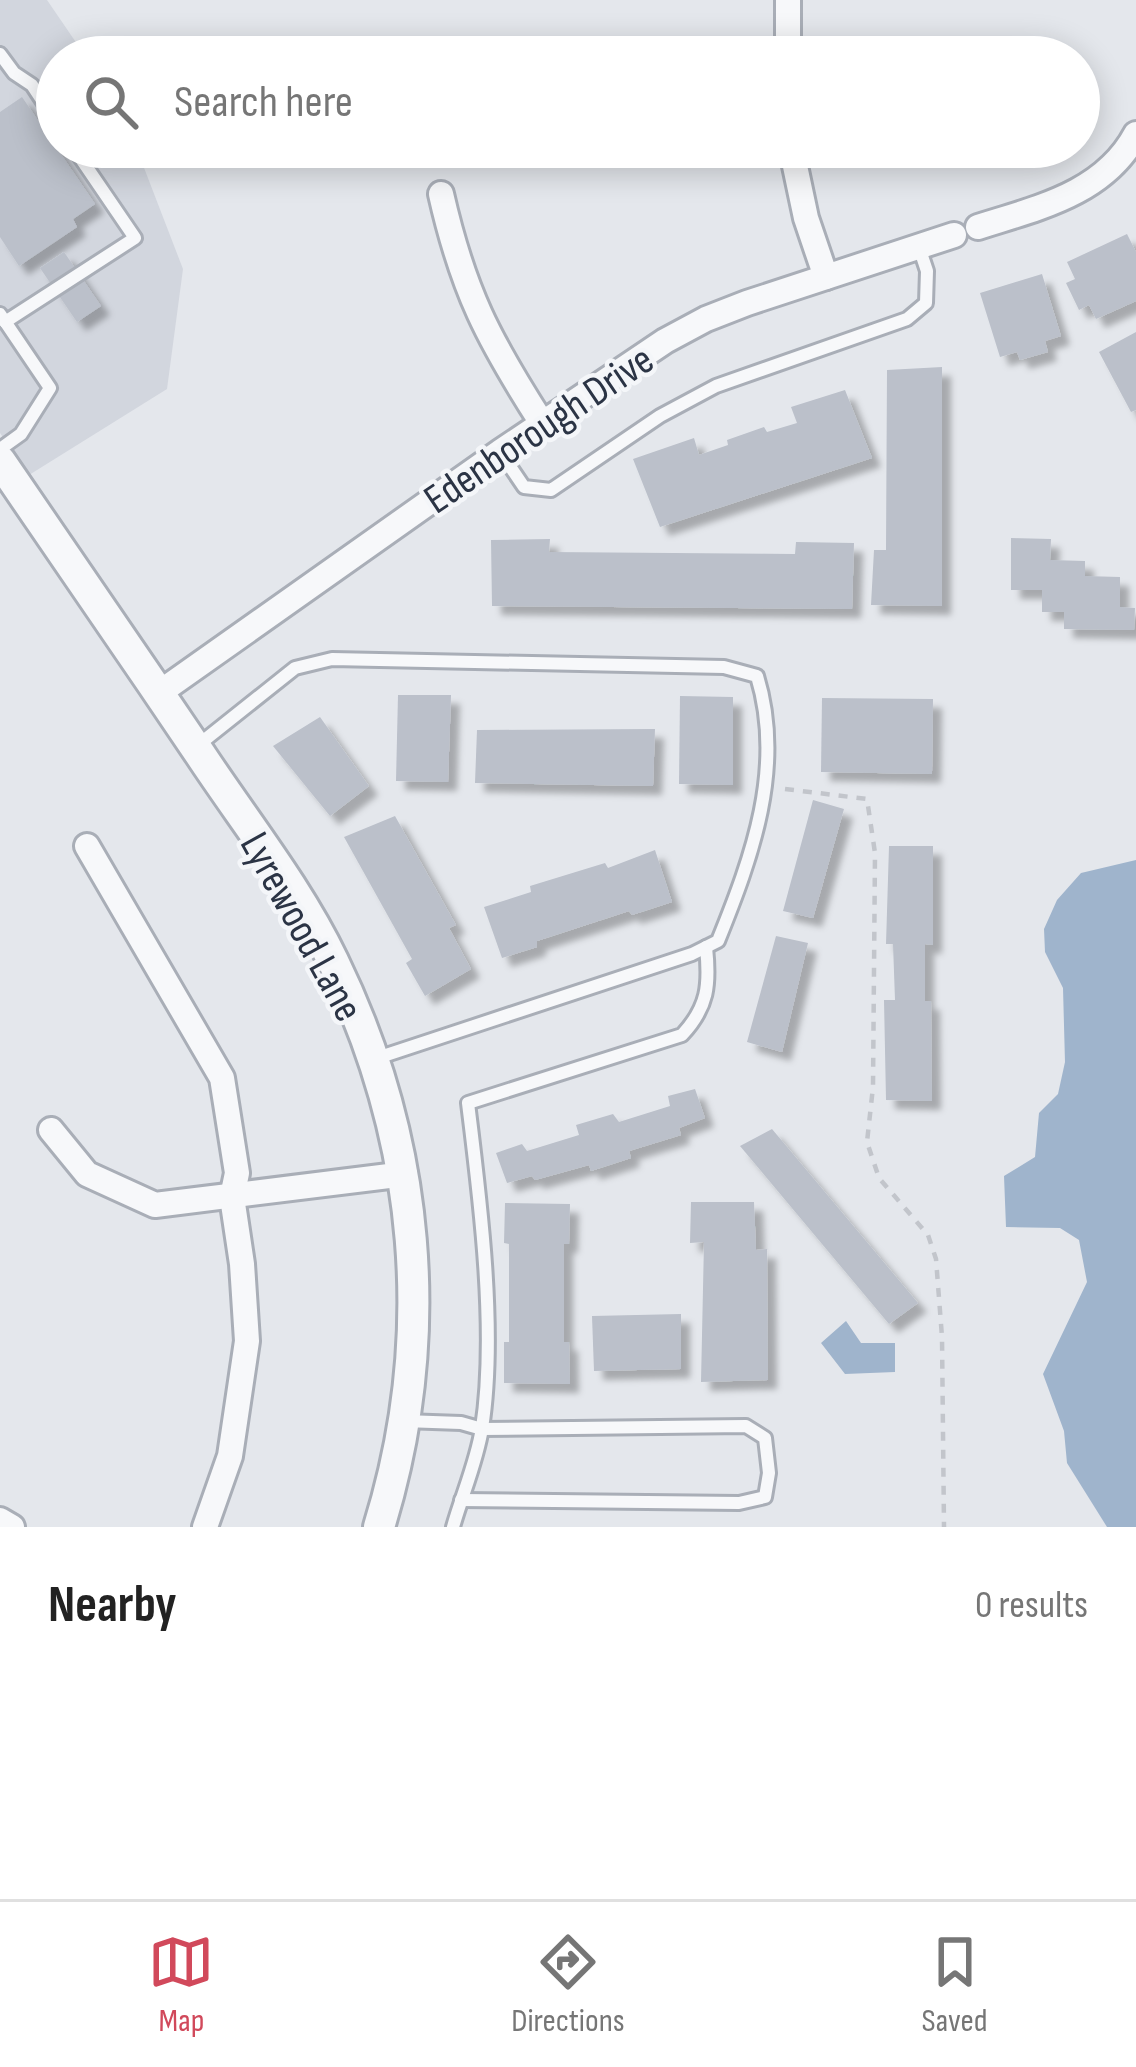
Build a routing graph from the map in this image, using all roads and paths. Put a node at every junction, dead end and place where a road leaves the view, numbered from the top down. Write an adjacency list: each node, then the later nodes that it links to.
1 (788, 0): 2 (street)
2 (788, 36)
3 (0, 54): 4 (lane)
4 (36, 91)
5 (1132, 152): 9 (street, Edenborough Drive)
6 (87, 168): 11 (lane)
7 (795, 168): 10 (street)
8 (441, 194): 12 (street)
9 (919, 247): 10 (street, Edenborough Drive); 14 (lane)
10 (826, 277): 12 (street, Edenborough Drive)
11 (3, 318): 13 (lane)
12 (542, 423): 14 (street, Edenborough Drive)
13 (0, 448)
14 (500, 452): 16 (street, Edenborough Drive)
15 (0, 461): 16 (street, Lyrewood Lane)
16 (159, 693): 17 (street, Lyrewood Lane)
17 (195, 747): 18 (lane); 21 (street, Lyrewood Lane)
18 (765, 789): 20 (lane); 33 (path)
19 (87, 846): 24 (street)
20 (706, 947): 21 (lane); 26 (lane)
21 (373, 1060): 23 (street, Lyrewood Lane)
22 (51, 1130): 24 (street)
23 (405, 1174): 24 (street); 25 (street, Lyrewood Lane)
24 (232, 1197): 30 (street)
25 (403, 1421): 26 (lane); 31 (street, Lyrewood Lane)
26 (482, 1429): 27 (lane); 27 (lane)
27 (461, 1500): 32 (lane)
28 (0, 1520): 29 (street)
29 (12, 1527)
30 (205, 1527)
31 (379, 1527)
32 (453, 1527)
33 (944, 1527)

